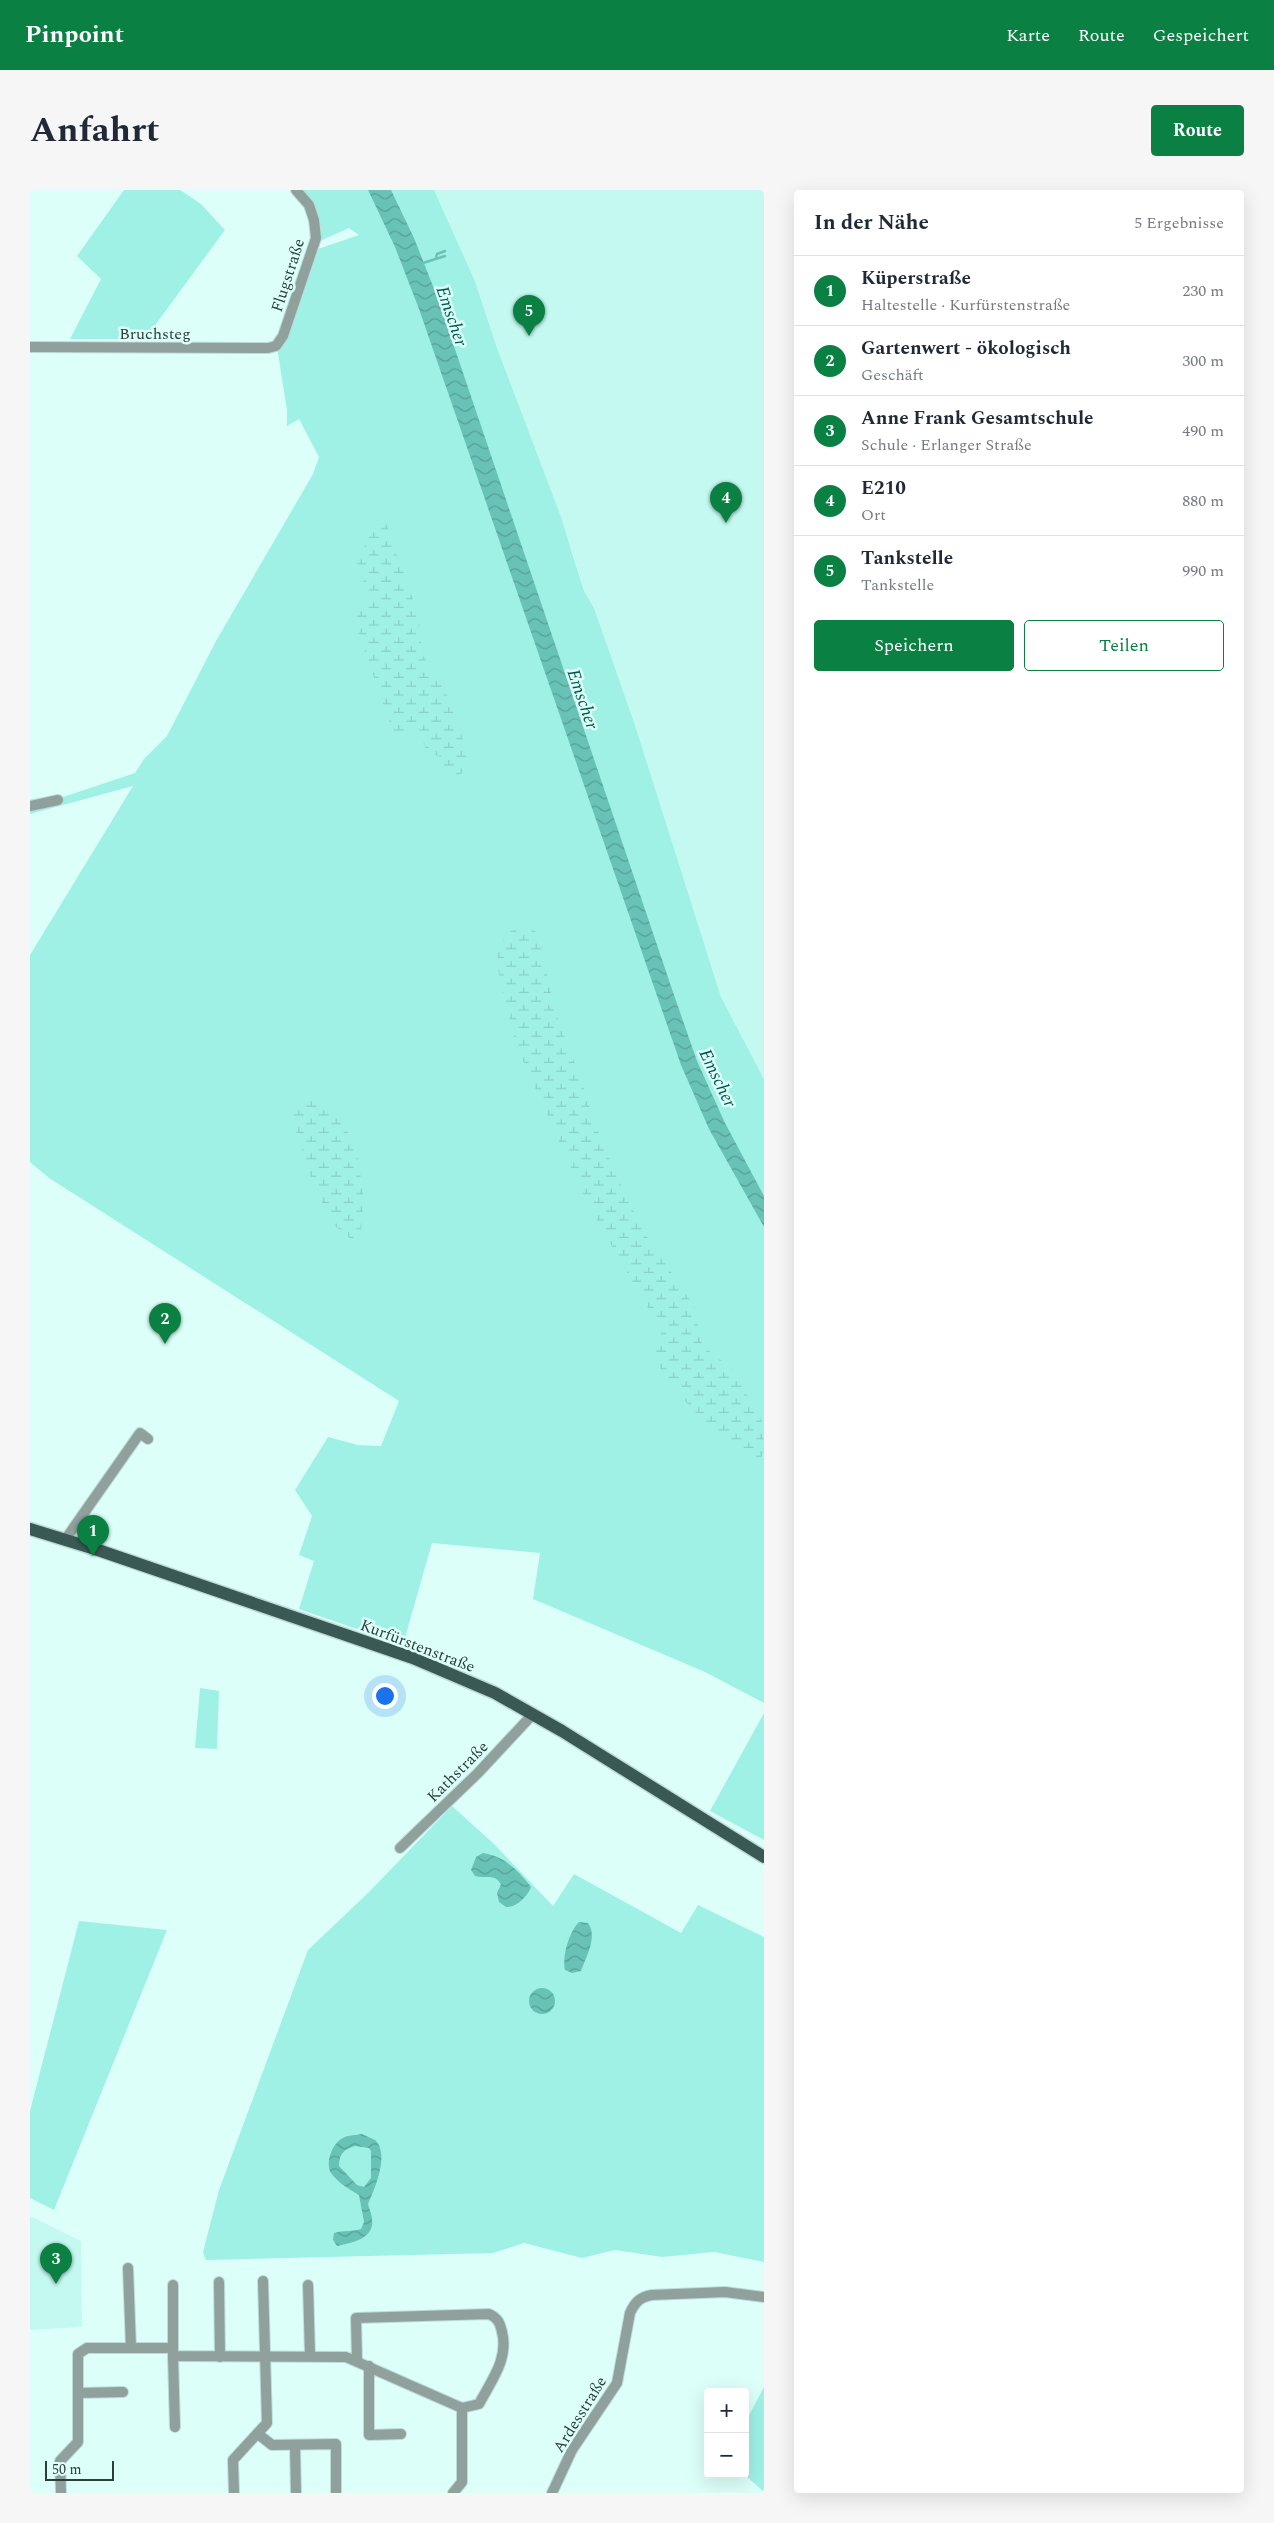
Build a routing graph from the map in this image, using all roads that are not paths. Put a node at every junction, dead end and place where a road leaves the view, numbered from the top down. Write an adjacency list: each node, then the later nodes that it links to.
1 (296, 190): 2 (street, Flugstraße)
2 (278, 343): 3 (street, Bruchsteg)
3 (30, 347)
4 (58, 800): 5 (street)
5 (30, 806)
6 (148, 1439): 8 (street)
7 (30, 1529): 8 (main road, Kurfürstenstraße)
8 (65, 1540): 9 (main road, Kurfürstenstraße)
9 (533, 1714): 10 (street, Kathstraße); 11 (main road, Kurfürstenstraße)
10 (400, 1848)
11 (764, 1858)
12 (128, 2268): 18 (street)
13 (262, 2281): 20 (street)
14 (219, 2282): 22 (street)
15 (173, 2285): 19 (street)
16 (308, 2286): 21 (street)
17 (764, 2297): 37 (street, Ardesstraße)
18 (131, 2348): 19 (street); 26 (street)
19 (173, 2352): 22 (street); 28 (street)
20 (265, 2356): 21 (street); 22 (street); 29 (street)
21 (310, 2356): 23 (street)
22 (220, 2357)
23 (357, 2361): 24 (street); 27 (street)
24 (369, 2366): 27 (street); 30 (street)
25 (123, 2392): 26 (street)
26 (78, 2394): 32 (street)
27 (462, 2408): 36 (street)
28 (175, 2427)
29 (258, 2434): 31 (street); 33 (street)
30 (401, 2434)
31 (295, 2445): 34 (street); 35 (street)
32 (61, 2493)
33 (234, 2493)
34 (296, 2493)
35 (336, 2493)
36 (452, 2493)
37 (552, 2493)

